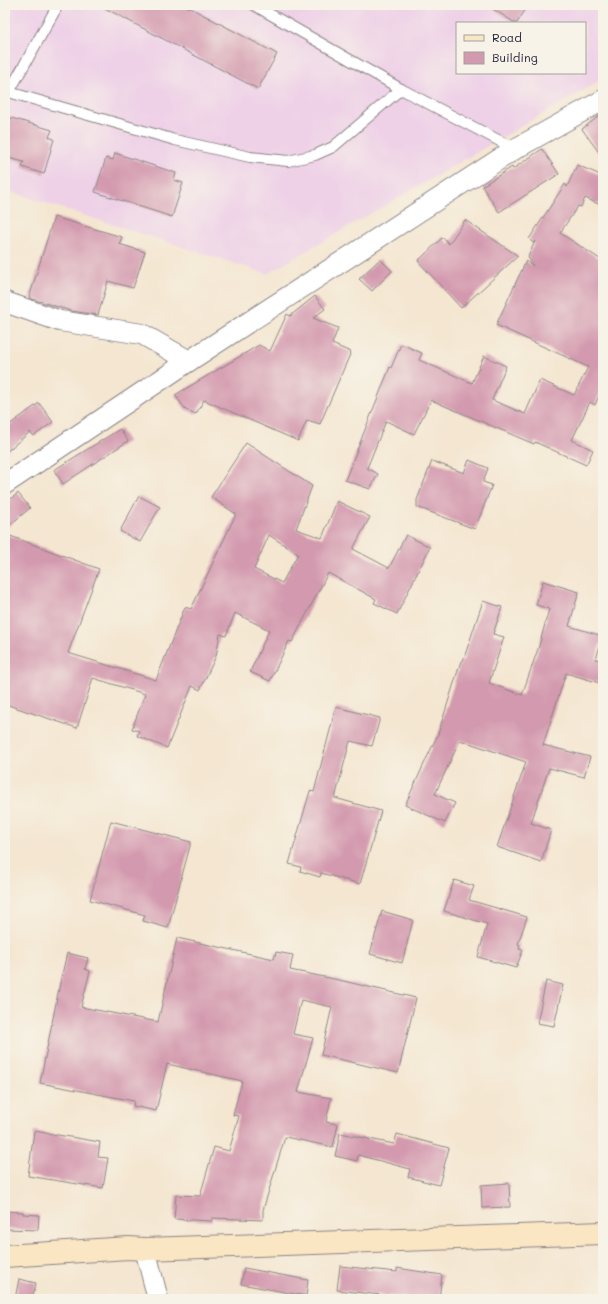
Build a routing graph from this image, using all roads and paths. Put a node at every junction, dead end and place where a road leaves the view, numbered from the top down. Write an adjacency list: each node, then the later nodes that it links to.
1 (58, 5): 4 (lane)
2 (254, 5): 3 (lane)
3 (401, 89): 4 (lane); 6 (lane)
4 (7, 92)
5 (603, 100): 6 (street)
6 (515, 149): 8 (street)
7 (5, 302): 8 (street)
8 (189, 361): 9 (street)
9 (5, 484)
10 (603, 1234): 11 (main road)
11 (145, 1249): 12 (main road); 13 (street)
12 (5, 1256)
13 (158, 1299)

